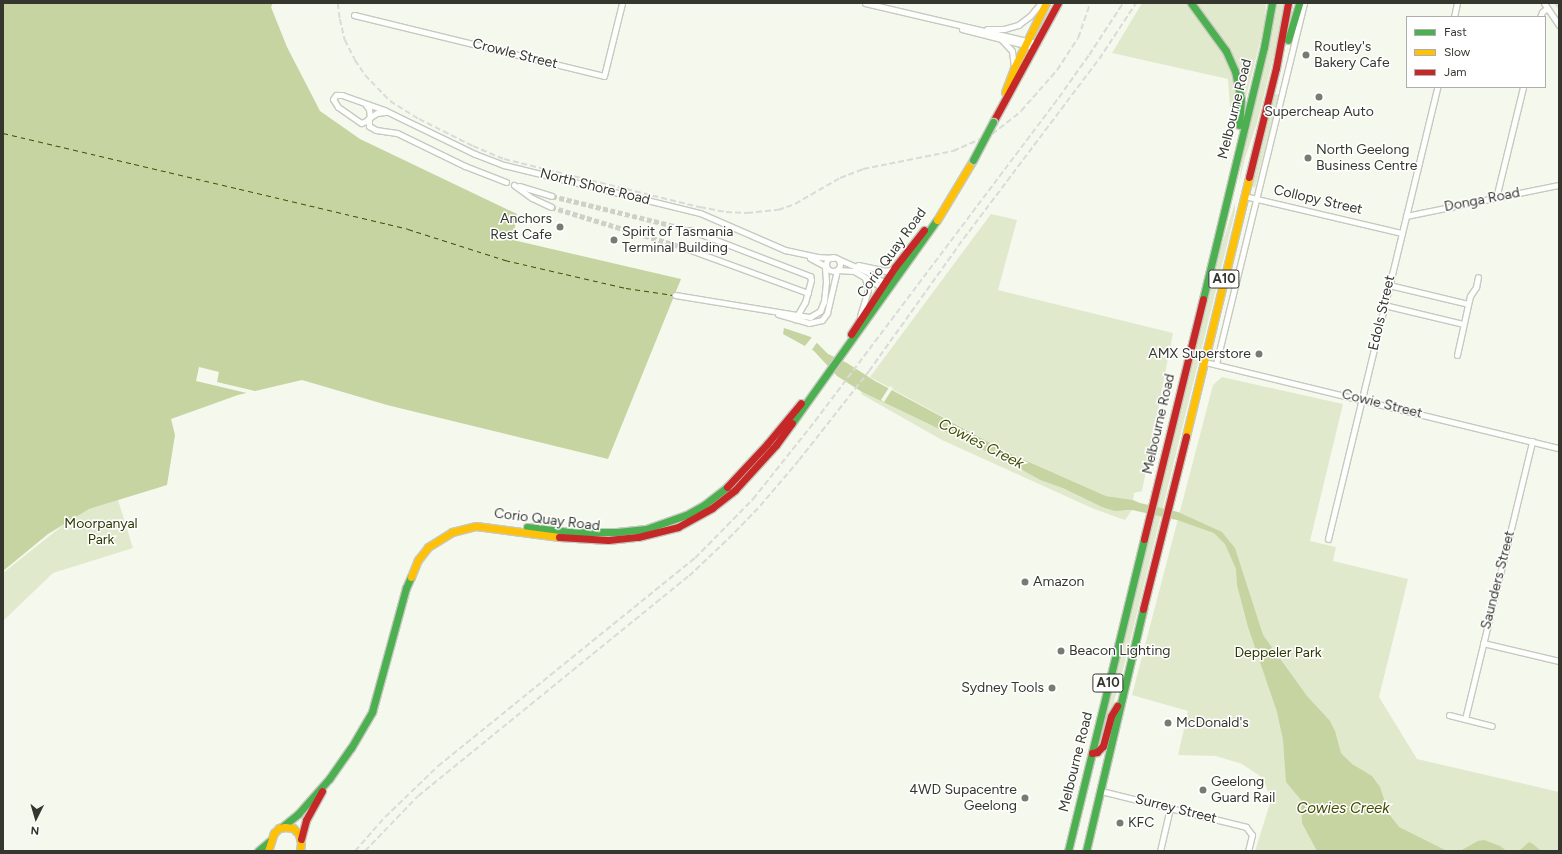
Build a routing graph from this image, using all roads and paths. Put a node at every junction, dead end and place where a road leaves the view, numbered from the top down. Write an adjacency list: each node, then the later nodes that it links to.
1 (622, 3): 13 (street, Crowle Street)
2 (865, 3): 17 (street)
3 (1041, 3): 17 (street)
4 (1046, 3): 19 (main road, Corio Quay Road)
5 (1058, 3): 20 (main road, Corio Quay Road)
6 (1191, 3): 29 (main road)
7 (1272, 3): 29 (main road, Melbourne Road / A10)
8 (1288, 3): 22 (main road, Melbourne Road / A10)
9 (1299, 3): 22 (main road)
10 (1304, 3): 37 (street)
11 (1457, 3): 14 (street)
12 (1546, 5): 15 (street); 16 (street)
13 (354, 15)
14 (1454, 16)
15 (1540, 16)
16 (1559, 25)
17 (977, 30): 18 (street); 19 (street)
18 (1001, 39): 19 (street); 21 (street)
19 (1026, 43): 20 (street); 21 (main road, Corio Quay Road)
20 (1034, 45): 28 (main road, Corio Quay Road)
21 (1014, 68): 28 (main road, Corio Quay Road)
22 (1276, 68): 35 (main road, Melbourne Road / A10)
23 (1437, 88): 39 (street, Edols Street)
24 (1523, 88): 36 (street)
25 (366, 104): 26 (street, North Shore Road); 27 (street); 27 (street, North Shore Road)
26 (392, 113): 27 (street); 43 (street, North Shore Road)
27 (369, 119): 31 (street)
28 (993, 122): 30 (main road, Corio Quay Road, bridge)
29 (1236, 162): 33 (main road, Melbourne Road / A10)
30 (966, 174): 47 (main road, Corio Quay Road); 52 (main road, Corio Quay Road)
31 (506, 182)
32 (1559, 185): 36 (street, Donga Road)
33 (1228, 193): 35 (main road, Collopy Street); 74 (main road, Melbourne Road / A10)
34 (552, 196): 38 (street)
35 (1244, 196): 37 (street, Collopy Street); 62 (main road, Melbourne Road / A10)
36 (1496, 198): 39 (street, Donga Road)
37 (1255, 199): 41 (street, Collopy Street); 63 (street)
38 (551, 207)
39 (1406, 216): 41 (street, Edols Street)
40 (690, 230): 53 (street)
41 (1402, 233): 51 (street, Edols Street)
42 (685, 248): 53 (street)
43 (800, 254): 44 (street, North Shore Road); 46 (street, North Shore Road)
44 (836, 258): 45 (street, North Shore Road); 46 (street); 48 (street)
45 (849, 263): 47 (street, North Shore Road); 52 (street, North Shore Road)
46 (825, 266): 48 (street, North Shore Road); 57 (street)
47 (895, 267): 52 (main road, Corio Quay Road)
48 (837, 270): 50 (street, North Shore Road); 57 (street)
49 (1478, 277): 55 (street)
50 (865, 278): 52 (street, North Shore Road); 58 (street)
51 (1389, 285): 55 (street); 56 (street, Edols Street)
52 (886, 286): 58 (main road, Corio Quay Road); 60 (main road, Corio Quay Road)
53 (808, 293): 57 (street)
54 (675, 295): 57 (street)
55 (1468, 304): 59 (street)
56 (1384, 306): 59 (street); 64 (street, Edols Street)
57 (797, 317)
58 (858, 321): 60 (main road, Corio Quay Road)
59 (1463, 324): 61 (street)
60 (841, 352): 75 (main road, Corio Quay Road)
61 (1458, 355)
62 (1205, 362): 63 (street, Cowie Street); 70 (main road, Melbourne Road / A10)
63 (1216, 364): 64 (street, Cowie Street)
64 (1362, 399): 65 (street, Cowie Street); 67 (street, Edols Street)
65 (1532, 441): 66 (street, Cowie Street); 68 (street, Saunders Street)
66 (1559, 448)
67 (1328, 539)
68 (1483, 643): 69 (street); 72 (street, Saunders Street)
69 (1559, 661)
70 (1122, 696): 74 (main road); 76 (main road, Melbourne Road / A10)
71 (1449, 715): 72 (street)
72 (1465, 719): 73 (street)
73 (1492, 726)
74 (1092, 753): 84 (main road, Melbourne Road / A10)
75 (329, 779): 78 (main road, Corio Quay Road); 79 (main road, Corio Quay Road)
76 (1100, 791): 77 (street, Surrey Street); 85 (main road, Melbourne Road / A10)
77 (1170, 808): 86 (street); 87 (street, Surrey Street)
78 (282, 827): 79 (main road); 80 (main road, Corio Quay Road)
79 (301, 839): 81 (main road, Corio Quay Road)
80 (270, 841): 82 (main road, Corio Quay Road); 83 (main road)
81 (301, 850)
82 (258, 851)
83 (268, 851)
84 (1068, 851)
85 (1086, 851)
86 (1160, 851)
87 (1248, 851)

